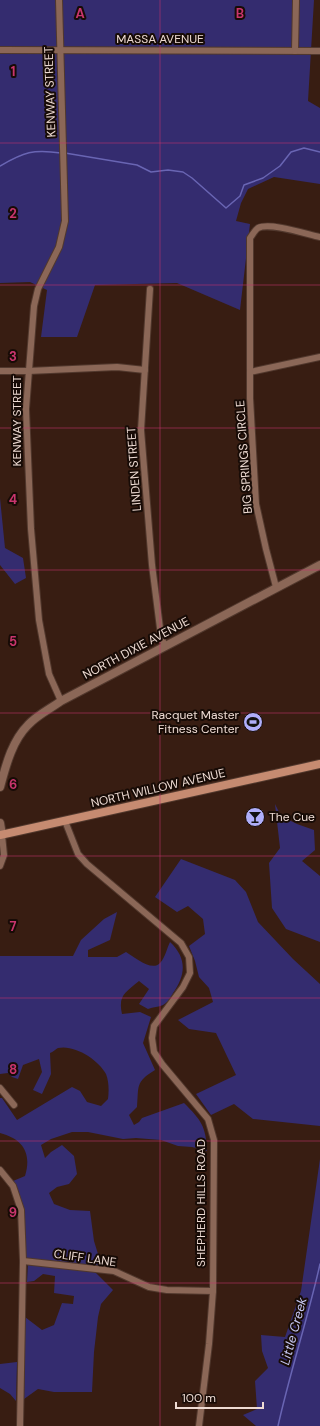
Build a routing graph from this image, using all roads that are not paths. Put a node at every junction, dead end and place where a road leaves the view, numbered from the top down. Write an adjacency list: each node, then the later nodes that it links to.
1 (60, 0): 4 (street, KENWAY STREET)
2 (296, 0): 5 (street)
3 (0, 50): 4 (street, MASSA AVENUE)
4 (60, 50): 5 (street, MASSA AVENUE); 12 (street, KENWAY STREET)
5 (295, 50): 6 (street, MASSA AVENUE)
6 (320, 51)
7 (320, 237): 13 (street, BIG SPRINGS CIRCLE)
8 (150, 289): 10 (street, LINDEN STREET)
9 (320, 357): 13 (street)
10 (145, 370): 12 (street); 16 (street, LINDEN STREET)
11 (0, 371): 12 (street)
12 (28, 371): 17 (street, KENWAY STREET)
13 (250, 372): 15 (street, BIG SPRINGS CIRCLE)
14 (320, 565): 15 (street, NORTH DIXIE AVENUE)
15 (276, 587): 16 (street, NORTH DIXIE AVENUE)
16 (165, 647): 17 (street, NORTH DIXIE AVENUE)
17 (61, 701): 19 (street, NORTH DIXIE AVENUE)
18 (320, 764): 21 (main road, NORTH WILLOW AVENUE)
19 (2, 771): 20 (street, NORTH DIXIE AVENUE)
20 (0, 787)
21 (65, 821): 23 (main road, NORTH WILLOW AVENUE); 29 (street, SHEPHERD HILLS ROAD)
22 (0, 823): 23 (street)
23 (1, 835): 24 (street)
24 (0, 866)
25 (0, 1088): 26 (street)
26 (14, 1105)
27 (0, 1170): 28 (street)
28 (23, 1261): 29 (street, CLIFF LANE); 30 (street)
29 (213, 1291): 31 (street, SHEPHERD HILLS ROAD)
30 (20, 1426)
31 (199, 1426)

